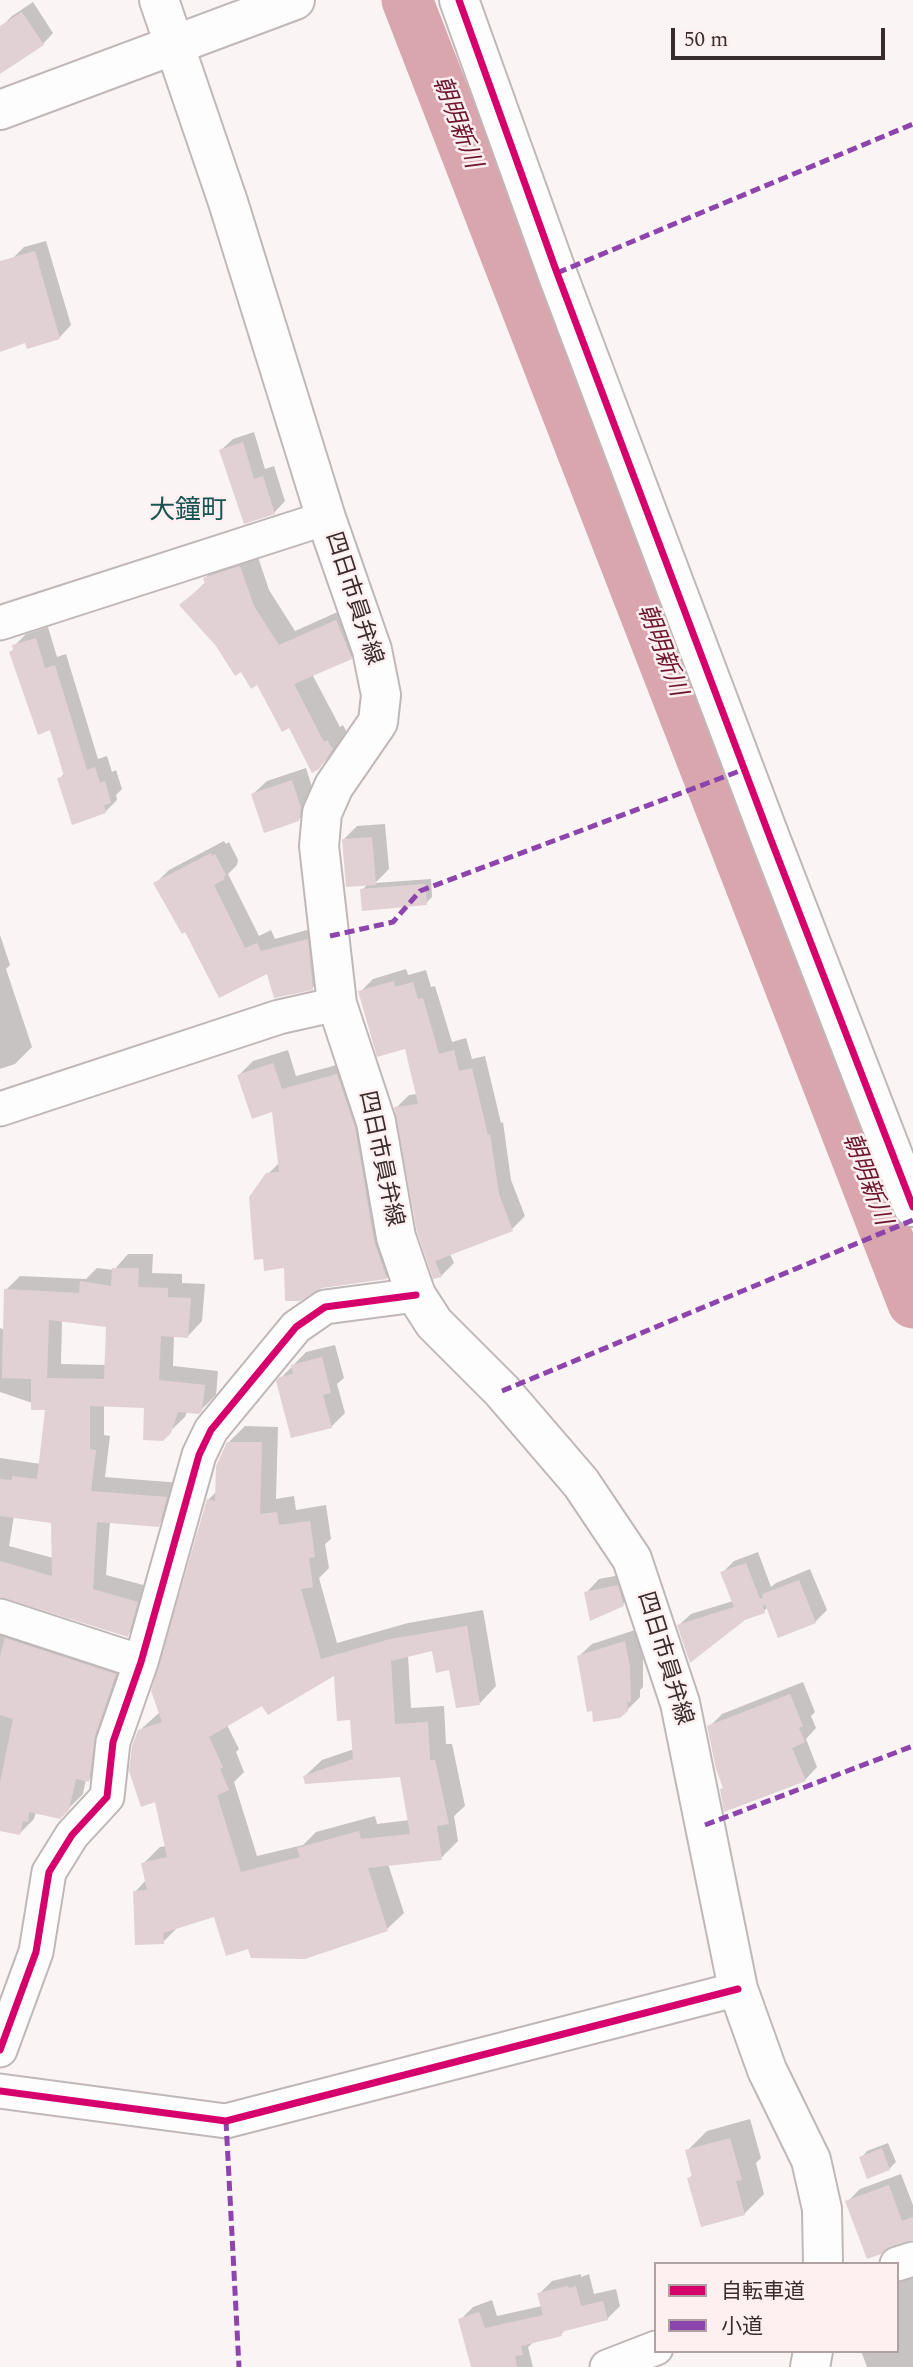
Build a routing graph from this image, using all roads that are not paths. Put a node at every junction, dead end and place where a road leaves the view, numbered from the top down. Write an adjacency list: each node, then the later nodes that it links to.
1 (159, 0): 4 (main road, 四日市員弁線)
2 (295, 0): 4 (main road)
3 (459, 0): 10 (main road)
4 (174, 44): 5 (main road); 6 (main road, 四日市員弁線)
5 (0, 110)
6 (326, 518): 7 (street); 8 (main road, 四日市員弁線)
7 (0, 623)
8 (337, 1004): 9 (street); 11 (main road, 四日市員弁線)
9 (0, 1110)
10 (913, 1207)
11 (416, 1295): 13 (street); 14 (main road, 四日市員弁線)
12 (0, 1616): 13 (street)
13 (141, 1662): 15 (street)
14 (738, 1989): 16 (street); 17 (main road, 四日市員弁線)
15 (0, 2050)
16 (0, 2091)
17 (823, 2262)
18 (654, 2349): 19 (street)
19 (607, 2367)

